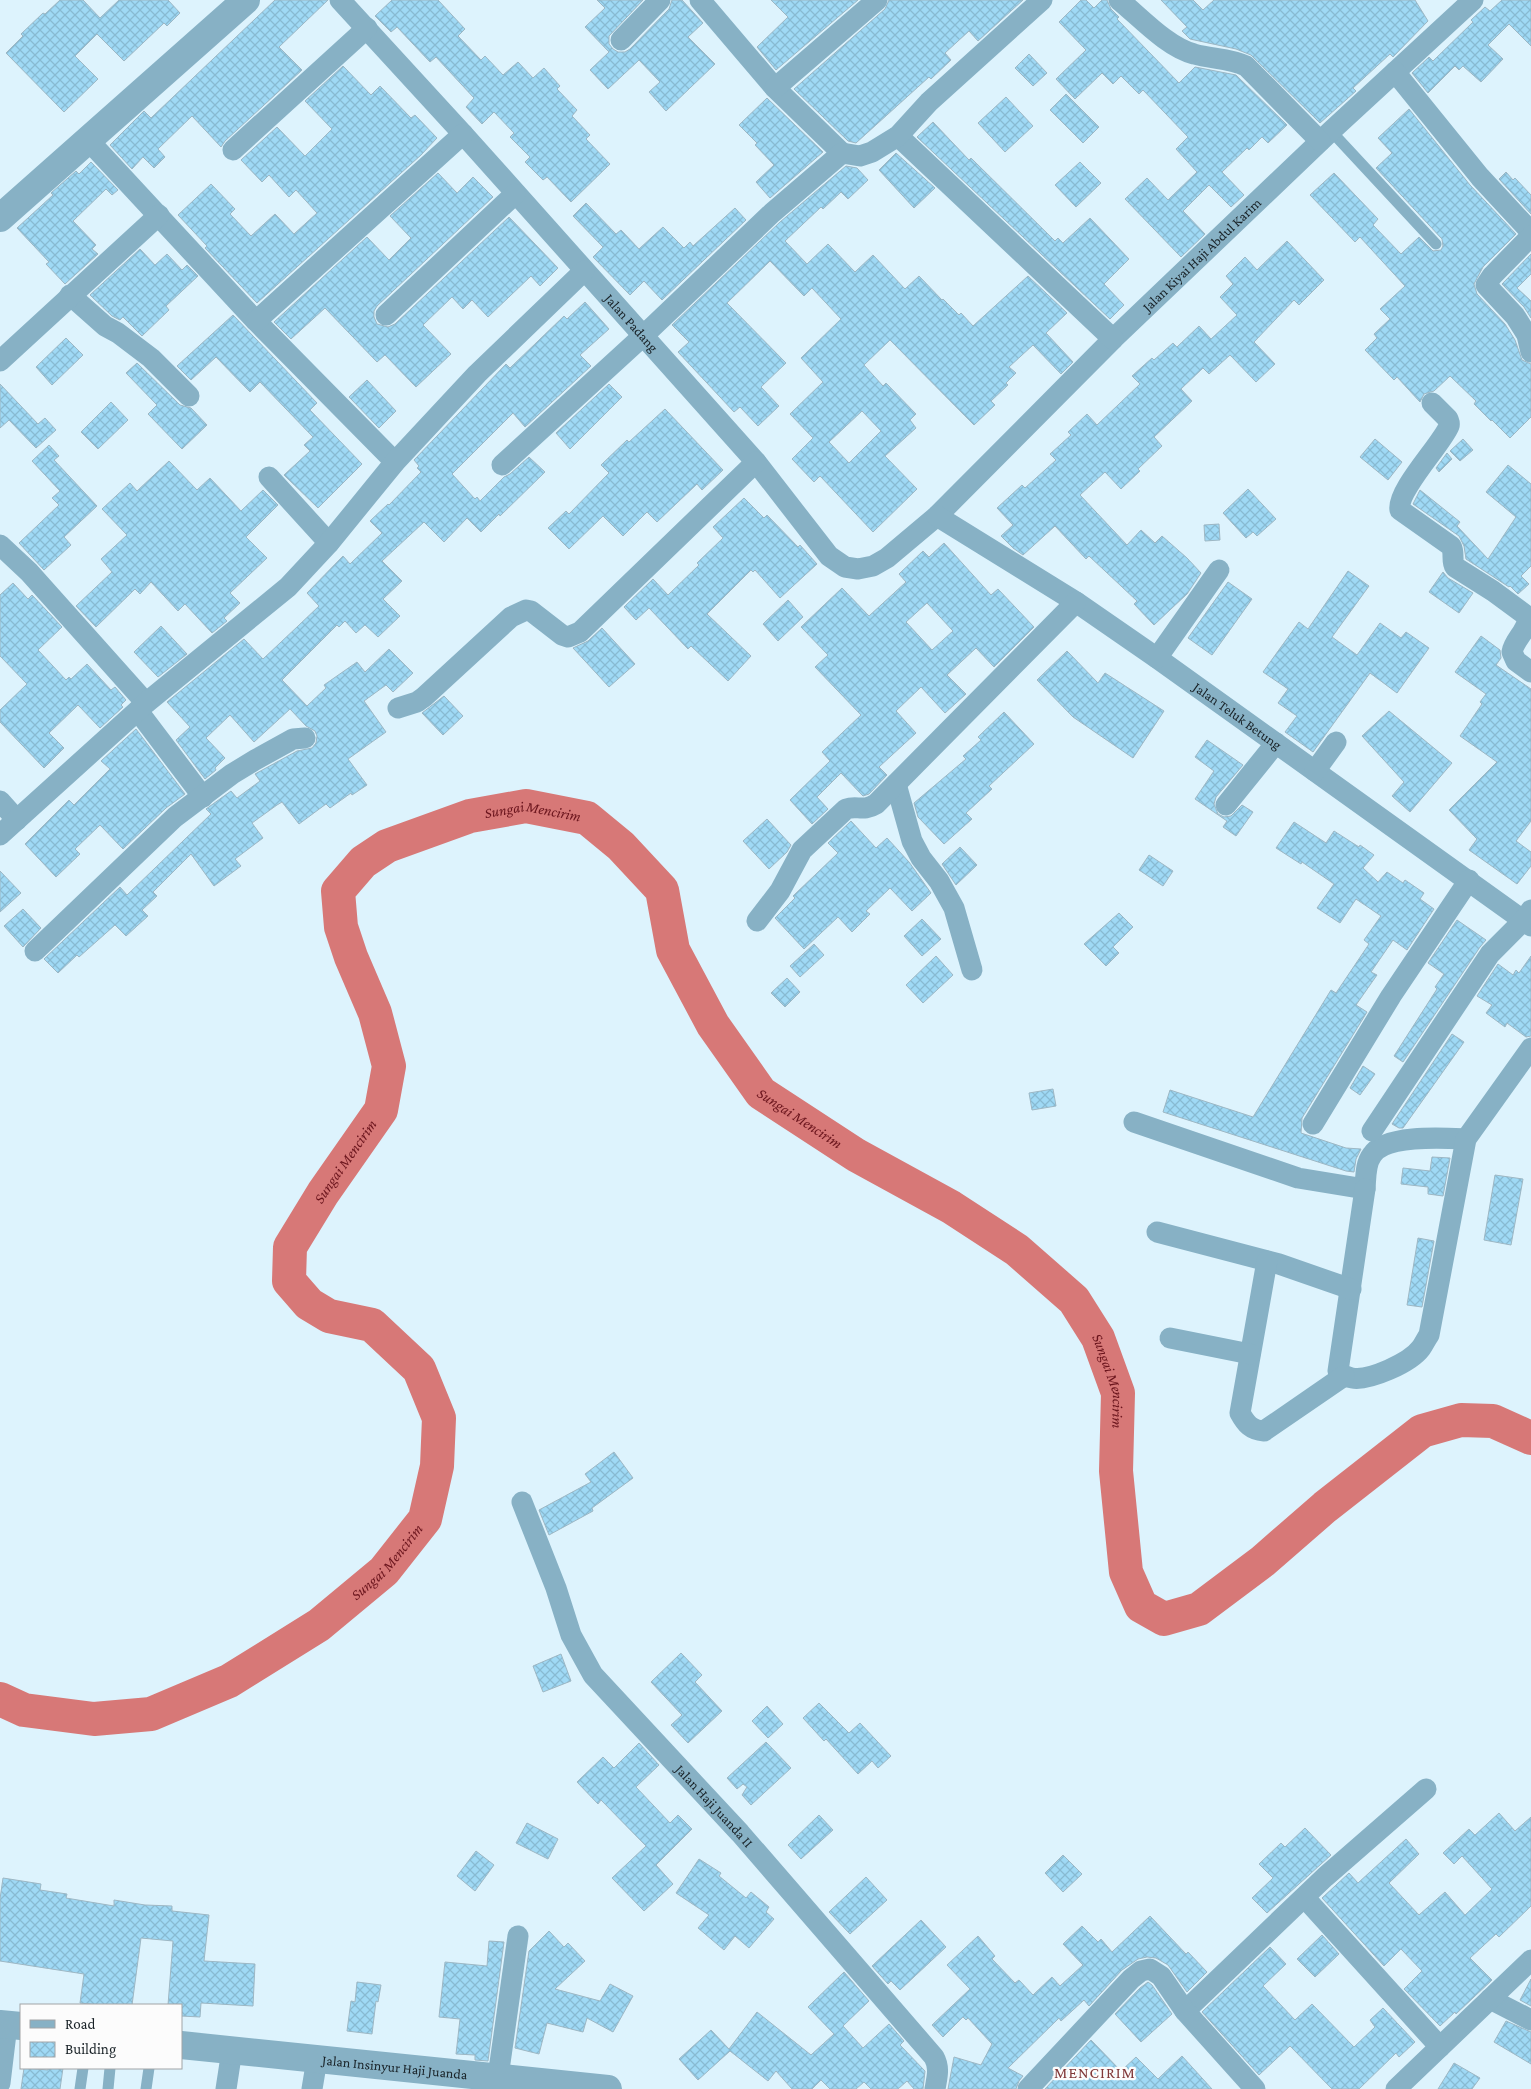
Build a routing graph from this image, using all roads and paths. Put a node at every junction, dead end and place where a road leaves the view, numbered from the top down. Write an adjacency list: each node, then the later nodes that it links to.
1 (246, 0): 16 (street)
2 (340, 0): 9 (street, Jalan Padang)
3 (660, 0): 10 (street)
4 (700, 0): 12 (street)
5 (877, 0): 12 (street)
6 (1042, 0): 14 (street)
7 (1119, 0): 15 (street)
8 (1460, 4): 11 (street, Jalan Kiyai Haji Abdul Karim)
9 (367, 28): 13 (street, Jalan Padang); 17 (street)
10 (621, 40)
11 (1395, 72): 15 (street, Jalan Kiyai Haji Abdul Karim); 22 (street)
12 (775, 88): 18 (street)
13 (463, 134): 19 (street, Jalan Padang); 27 (street)
14 (898, 136): 18 (street); 29 (street)
15 (1325, 136): 23 (lane); 29 (street, Jalan Kiyai Haji Abdul Karim)
16 (89, 141): 20 (street); 21 (street)
17 (233, 150)
18 (842, 153): 28 (street)
19 (515, 194): 24 (street, Jalan Padang); 26 (street)
20 (159, 215): 25 (street); 27 (street)
21 (0, 218)
22 (1531, 234): 30 (street)
23 (1436, 244)
24 (584, 271): 28 (street, Jalan Padang); 34 (street)
25 (70, 295): 31 (street); 32 (street)
26 (386, 315)
27 (256, 321): 34 (street)
28 (643, 336): 35 (street, Jalan Padang); 36 (street)
29 (1113, 339): 38 (street, Jalan Kiyai Haji Abdul Karim)
30 (1531, 352)
31 (0, 361)
32 (189, 396)
33 (1432, 403): 44 (street)
34 (395, 462): 39 (street)
35 (756, 462): 38 (street, Jalan Padang); 46 (street)
36 (502, 465)
37 (269, 477): 39 (street)
38 (937, 516): 42 (street, Jalan Teluk Betung)
39 (329, 543): 45 (street)
40 (0, 545): 45 (street)
41 (1220, 570): 43 (street)
42 (1076, 602): 43 (street, Jalan Teluk Betung); 51 (street)
43 (1157, 658): 49 (street, Jalan Teluk Betung)
44 (1531, 672)
45 (142, 707): 52 (street); 55 (street)
46 (398, 708)
47 (304, 738): 52 (street)
48 (1336, 742): 50 (street)
49 (1276, 743): 50 (street, Jalan Teluk Betung); 54 (street)
50 (1315, 771): 57 (street, Jalan Teluk Betung)
51 (896, 784): 59 (street); 61 (street)
52 (203, 798): 60 (street)
53 (0, 801): 55 (street)
54 (1226, 805)
55 (17, 820): 56 (street)
56 (0, 835)
57 (1469, 880): 58 (street, Jalan Teluk Betung); 64 (street)
58 (1529, 919): 65 (street)
59 (757, 921)
60 (35, 951)
61 (972, 970)
62 (1531, 1048): 66 (street)
63 (1134, 1122): 67 (street)
64 (1313, 1124)
65 (1372, 1130)
66 (1466, 1139): 67 (street); 73 (street)
67 (1365, 1189): 70 (street)
68 (1157, 1232): 69 (street)
69 (1267, 1262): 70 (street); 72 (street)
70 (1351, 1289): 73 (street)
71 (1170, 1338): 72 (street)
72 (1250, 1354): 73 (street)
73 (1344, 1376)
74 (522, 1502): 98 (street, Jalan Haji Juanda II)
75 (1426, 1789): 76 (street)
76 (1304, 1898): 80 (street); 84 (street)
77 (518, 1936): 90 (street)
78 (1531, 1960): 79 (street)
79 (1490, 1999): 81 (street); 84 (street)
80 (1185, 2011): 99 (street); 100 (street)
81 (1531, 2020)
82 (9, 2025): 91 (street)
83 (182, 2045): 85 (street, Jalan Insinyur Haji Juanda)
84 (1440, 2047): 101 (street)
85 (232, 2050): 86 (street, Jalan Insinyur Haji Juanda); 95 (street)
86 (317, 2059): 90 (street, Jalan Insinyur Haji Juanda); 96 (street)
87 (82, 2069): 92 (lane)
88 (110, 2069): 93 (lane)
89 (149, 2069): 94 (lane)
90 (498, 2077): 97 (street, Jalan Insinyur Haji Juanda)
91 (0, 2083)
92 (80, 2089)
93 (108, 2089)
94 (146, 2089)
95 (226, 2089)
96 (312, 2089)
97 (608, 2089)
98 (935, 2089)
99 (1028, 2089)
100 (1256, 2089)
101 (1396, 2089)

